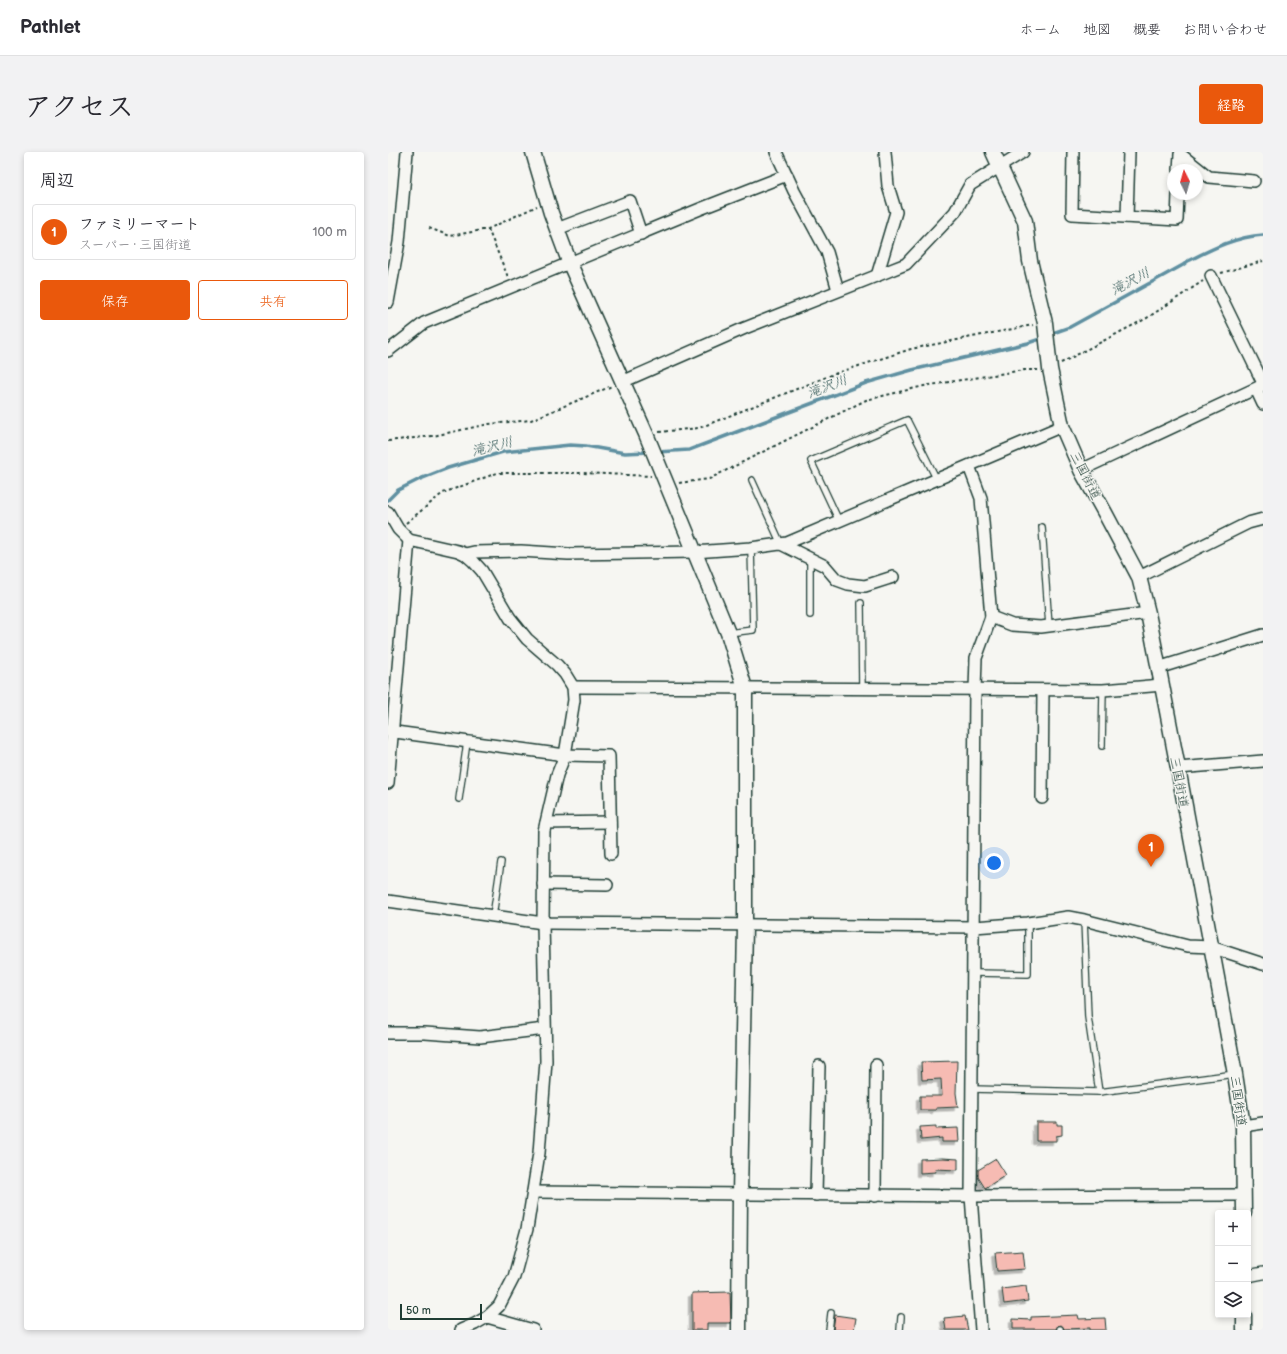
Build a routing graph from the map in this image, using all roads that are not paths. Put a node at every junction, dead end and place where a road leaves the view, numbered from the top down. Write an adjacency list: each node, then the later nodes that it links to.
1 (407, 152): 19 (street)
2 (533, 152): 16 (street)
3 (776, 152): 12 (street)
4 (885, 152): 20 (street)
5 (993, 152): 11 (street)
6 (1023, 152): 11 (street)
7 (1073, 152): 15 (street)
8 (1129, 152): 15 (street)
9 (1177, 153): 10 (street); 13 (street)
10 (1178, 164)
11 (999, 168): 20 (street); 28 (street, 三国街道)
12 (788, 175): 17 (street); 22 (street)
13 (1254, 181)
14 (1178, 200): 15 (street)
15 (1127, 217)
16 (557, 229): 17 (street); 18 (street)
17 (642, 234): 18 (street)
18 (570, 264): 24 (street); 25 (street)
19 (390, 275): 23 (street)
20 (876, 276): 22 (street)
21 (1211, 276): 26 (street)
22 (838, 290): 25 (street)
23 (388, 302)
24 (388, 351)
25 (622, 382): 40 (street)
26 (1261, 385): 27 (street); 30 (street)
27 (1263, 404)
28 (1062, 426): 29 (street); 30 (street, 三国街道)
29 (969, 466): 32 (street); 48 (street)
30 (1081, 470): 43 (street, 三国街道)
31 (752, 480): 38 (lane)
32 (937, 480): 35 (street); 35 (lane)
33 (388, 512): 37 (street)
34 (1263, 519): 43 (street)
35 (839, 521): 38 (street)
36 (1042, 527): 49 (lane)
37 (409, 540): 41 (street); 60 (street)
38 (781, 544): 39 (street); 42 (street)
39 (751, 548): 40 (street); 50 (lane)
40 (694, 552): 41 (street); 50 (street)
41 (465, 554): 54 (street)
42 (810, 558): 44 (street); 47 (lane)
43 (1139, 576): 46 (street, 三国街道)
44 (893, 577)
45 (861, 603): 56 (lane)
46 (1148, 613): 49 (street); 52 (street, 三国街道)
47 (810, 615)
48 (991, 617): 49 (street); 57 (street)
49 (1049, 626)
50 (728, 633): 55 (street)
51 (1263, 635): 52 (street)
52 (1158, 668): 53 (street, 三国街道)
53 (1162, 685): 59 (street); 65 (street, 三国街道)
54 (573, 687): 55 (street); 63 (street)
55 (745, 688): 56 (street); 80 (street)
56 (862, 689): 57 (street)
57 (975, 690): 58 (street); 81 (street)
58 (1043, 690): 59 (street); 67 (street)
59 (1103, 690): 62 (lane)
60 (391, 732): 61 (street); 66 (street)
61 (467, 742): 63 (street); 68 (lane)
62 (1102, 746)
63 (565, 755): 69 (street); 70 (street)
64 (1263, 761): 65 (street)
65 (1178, 768): 82 (street, 三国街道)
66 (388, 783)
67 (1042, 798)
68 (459, 799)
69 (610, 822): 70 (street); 71 (street)
70 (546, 823): 73 (street)
71 (611, 854)
72 (501, 862): 76 (lane)
73 (543, 884): 74 (street); 78 (street)
74 (607, 885)
75 (388, 901): 76 (street)
76 (493, 916): 78 (street)
77 (1084, 920): 79 (street); 82 (street); 91 (lane)
78 (543, 923): 80 (street); 85 (street)
79 (1028, 923): 81 (street); 84 (lane)
80 (746, 926): 81 (street); 95 (street)
81 (974, 927): 84 (street)
82 (1211, 947): 83 (street); 89 (street, 三国街道)
83 (1263, 964)
84 (974, 973): 90 (street)
85 (545, 1029): 86 (street); 94 (street)
86 (388, 1033)
87 (876, 1065): 98 (street)
88 (819, 1066): 96 (street)
89 (1235, 1074): 91 (lane); 93 (street, 三国街道)
90 (972, 1089): 91 (lane); 99 (street)
91 (1099, 1092)
92 (1263, 1123): 93 (street)
93 (1243, 1126): 97 (street, 三国街道)
94 (533, 1192): 95 (street); 104 (street)
95 (740, 1195): 96 (street); 109 (street)
96 (816, 1195): 98 (street)
97 (1244, 1195): 99 (street); 100 (street, 三国街道)
98 (875, 1196): 99 (street)
99 (971, 1196): 112 (street)
100 (1244, 1210)
101 (1263, 1273): 102 (street)
102 (1251, 1275)
103 (831, 1313): 110 (lane)
104 (487, 1317): 107 (street); 108 (street)
105 (901, 1317): 111 (lane)
106 (1244, 1318): 113 (street)
107 (461, 1330)
108 (533, 1330)
109 (739, 1330)
110 (829, 1330)
111 (900, 1330)
112 (981, 1330)
113 (1244, 1330)

